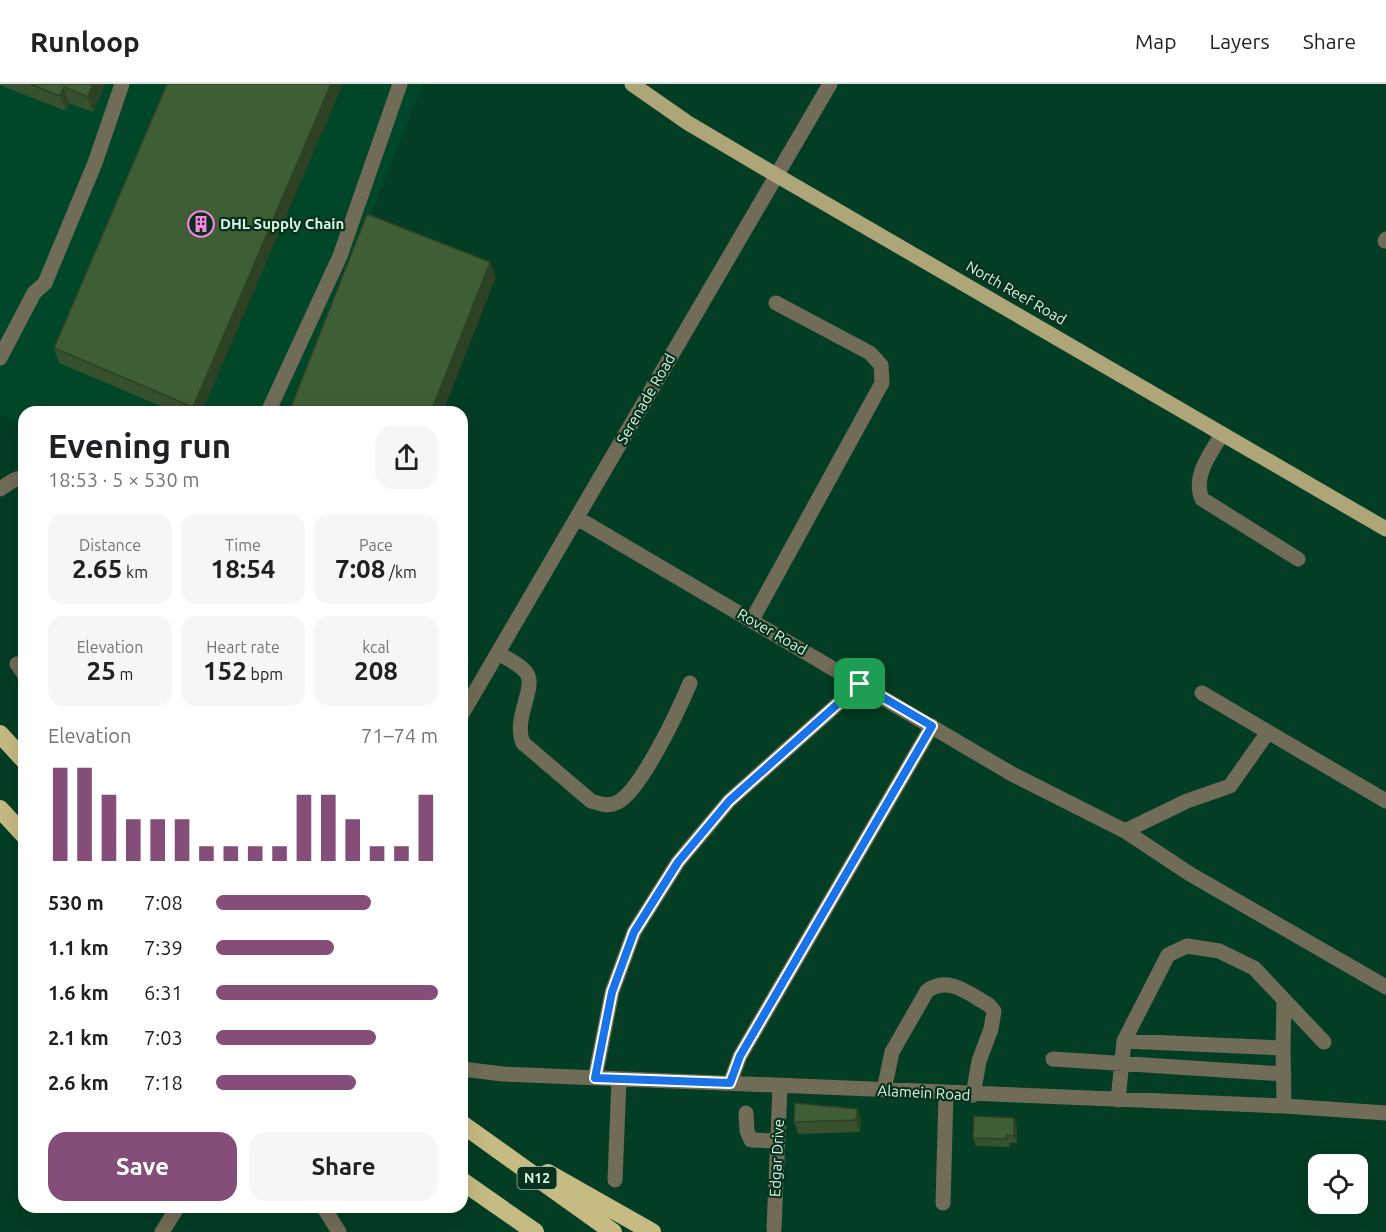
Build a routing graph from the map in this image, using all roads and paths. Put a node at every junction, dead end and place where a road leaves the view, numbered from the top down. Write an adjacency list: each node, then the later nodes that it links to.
1 (122, 84): 7 (street)
2 (400, 84): 8 (street)
3 (632, 84): 5 (main road, North Reef Road)
4 (830, 84): 5 (street, Serenade Road)
5 (777, 176): 9 (main road, North Reef Road); 12 (street, Serenade Road)
6 (776, 303): 15 (street)
7 (0, 358)
8 (271, 406)
9 (1222, 434): 13 (main road, North Reef Road); 14 (street)
10 (18, 479): 11 (street)
11 (0, 489)
12 (577, 518): 15 (street, Rover Road); 16 (street, Serenade Road)
13 (1386, 529)
14 (1298, 559)
15 (752, 620): 18 (street, Rover Road)
16 (498, 653): 17 (street); 20 (street, Serenade Road)
17 (690, 683)
18 (860, 684): 21 (street, Rover Road); 38 (street)
19 (1202, 693): 22 (street)
20 (468, 700)
21 (932, 726): 28 (street, Rover Road); 40 (street)
22 (1268, 732): 25 (street); 28 (street)
23 (0, 734): 24 (highway)
24 (18, 754)
25 (1386, 801)
26 (0, 809): 27 (highway)
27 (18, 828)
28 (1125, 831): 29 (street, Rover Road)
29 (1386, 987)
30 (1284, 1000): 31 (street); 32 (street); 33 (street)
31 (1124, 1041): 33 (street); 35 (street)
32 (1324, 1042)
33 (1283, 1048): 37 (street)
34 (1053, 1059): 35 (street)
35 (1121, 1065): 37 (street); 45 (street)
36 (468, 1070): 38 (street, Alamein Road)
37 (1284, 1074): 46 (street)
38 (595, 1078): 39 (street, Alamein Road)
39 (619, 1079): 40 (street, Alamein Road); 52 (street)
40 (730, 1083): 41 (street, Alamein Road)
41 (780, 1086): 42 (street, Alamein Road); 50 (street, Edgar Drive)
42 (884, 1090): 43 (street, Alamein Road); 44 (street)
43 (946, 1094): 44 (street, Alamein Road); 55 (street)
44 (974, 1095): 45 (street, Alamein Road)
45 (1118, 1100): 46 (street, Alamein Road)
46 (1284, 1106): 48 (street, Alamein Road)
47 (746, 1113): 50 (street)
48 (1386, 1113)
49 (468, 1128): 51 (highway, N12)
50 (778, 1141): 58 (street, Edgar Drive)
51 (515, 1162): 63 (highway, N12); 64 (highway)
52 (615, 1180)
53 (468, 1185): 54 (highway)
54 (491, 1202): 61 (highway); 62 (highway)
55 (943, 1203)
56 (174, 1213): 59 (street)
57 (327, 1213): 60 (street)
58 (774, 1229)
59 (162, 1232)
60 (339, 1232)
61 (510, 1232)
62 (535, 1232)
63 (613, 1232)
64 (652, 1232)

